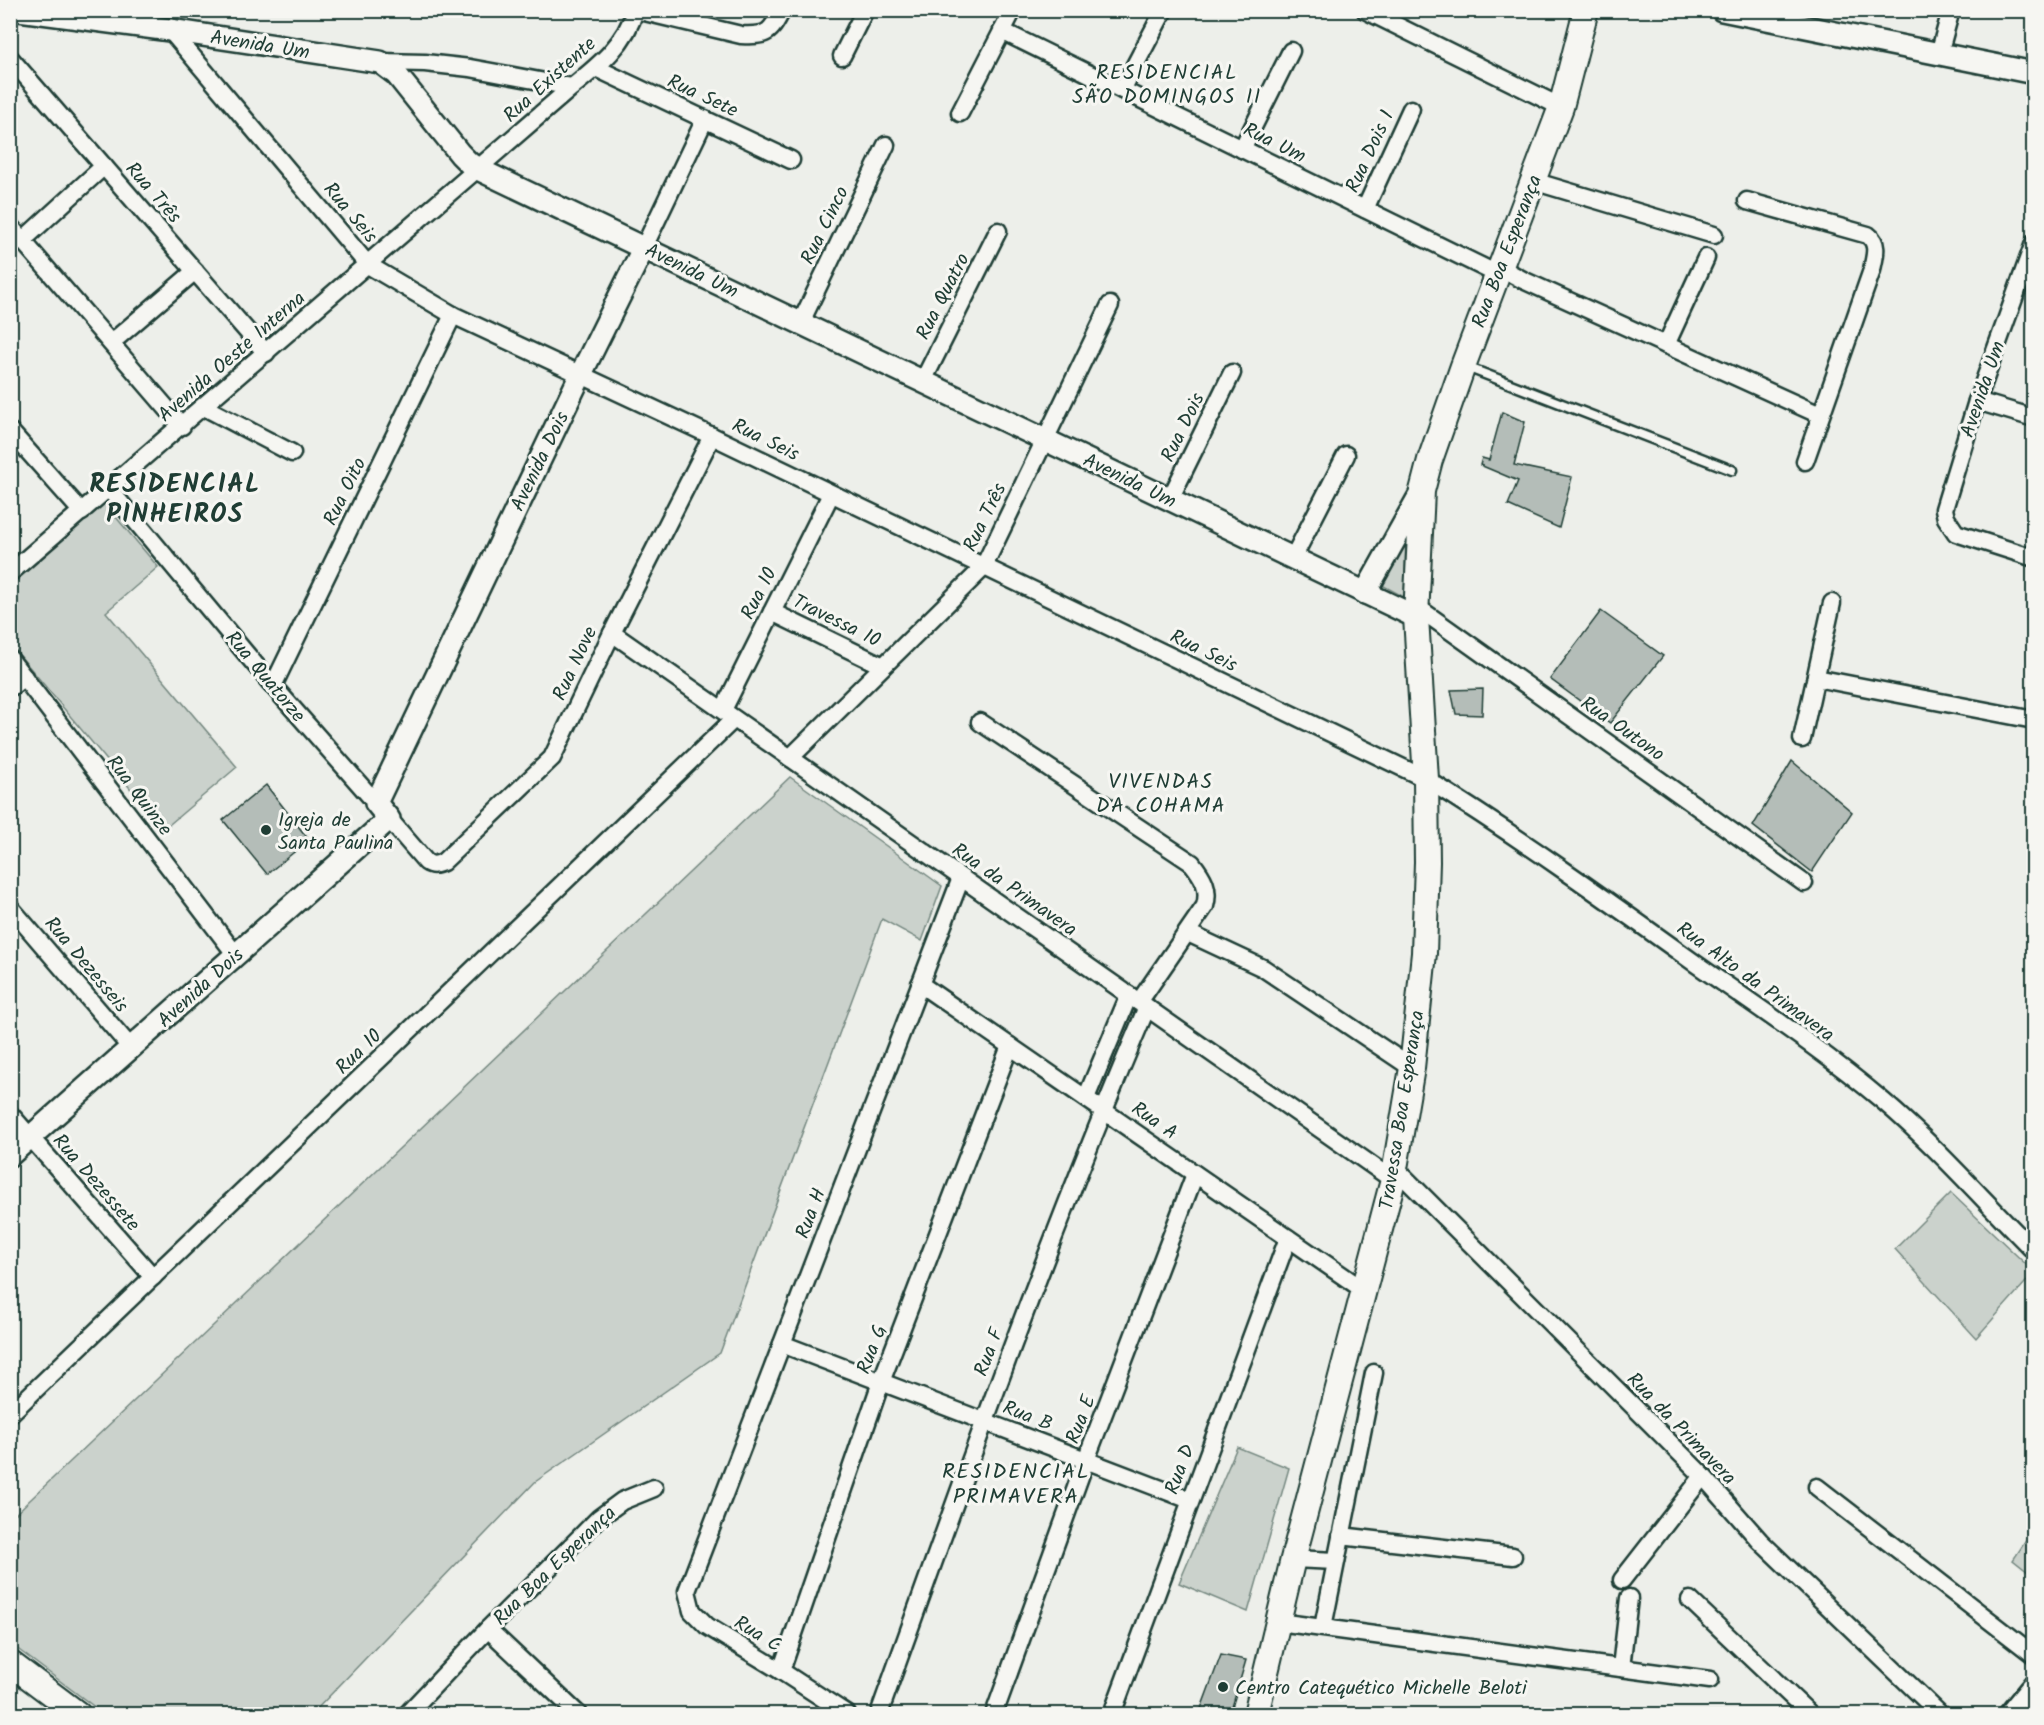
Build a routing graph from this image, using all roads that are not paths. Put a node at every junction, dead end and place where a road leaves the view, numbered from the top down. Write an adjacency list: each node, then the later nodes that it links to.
1 (19, 10): 11 (street, Avenida Um)
2 (635, 10): 3 (street); 18 (street, Rua Existente)
3 (782, 10)
4 (865, 10): 15 (street)
5 (1013, 10): 12 (street)
6 (1164, 10): 21 (street)
7 (1365, 10): 22 (street)
8 (1586, 10): 22 (main road, Rua Boa Esperança)
9 (1722, 10): 14 (street)
10 (1951, 10): 14 (street)
11 (170, 30): 16 (street, Avenida Um); 41 (street, Rua Seis)
12 (1002, 31): 21 (street, Rua Um); 24 (street)
13 (1291, 51): 27 (street)
14 (1939, 54): 19 (street)
15 (842, 56)
16 (380, 62): 20 (street); 30 (street, Avenida Um)
17 (12, 63): 29 (street, Rua Três)
18 (596, 68): 20 (street, Rua Existente); 25 (street, Rua Sete)
19 (2034, 73)
20 (572, 87): 30 (street, Rua Existente)
21 (1122, 90): 27 (street, Rua Um)
22 (1561, 106): 31 (main road, Rua Boa Esperança)
23 (1411, 109): 33 (street, Rua Dois 1)
24 (960, 113)
25 (705, 119): 28 (street, Rua Sete); 39 (street, Avenida Dois)
26 (886, 146): 47 (street, Rua Cinco)
27 (1242, 149): 33 (street, Rua Um)
28 (791, 160)
29 (104, 166): 37 (street); 43 (street, Rua Três)
30 (478, 169): 39 (street, Avenida Um); 41 (street, Avenida Oeste Interna)
31 (1533, 181): 36 (street); 44 (main road, Rua Boa Esperança)
32 (1747, 201): 57 (street)
33 (1365, 209): 44 (street, Rua Um)
34 (10, 226): 37 (street)
35 (998, 231): 54 (street, Rua Quatro)
36 (1714, 235)
37 (22, 240): 48 (street)
38 (2034, 243): 42 (street, Avenida Um)
39 (644, 247): 47 (street, Avenida Um); 53 (street, Avenida Dois)
40 (1706, 258): 49 (street)
41 (368, 265): 46 (street, Rua Seis); 50 (street, Avenida Oeste Interna)
42 (2029, 268): 55 (street, Avenida Um)
43 (195, 271): 48 (street); 50 (street, Rua Três)
44 (1498, 271): 49 (street, Rua Um); 51 (main road, Rua Boa Esperança)
45 (1110, 305): 62 (street, Rua Três)
46 (453, 315): 53 (street, Rua Seis); 85 (street, Rua Oito)
47 (801, 322): 54 (street, Avenida Um)
48 (111, 343): 59 (street)
49 (1666, 345): 57 (street, Rua Um)
50 (266, 353): 56 (street, Avenida Oeste Interna)
51 (1463, 366): 66 (lane); 68 (main road, Rua Boa Esperança)
52 (1232, 373): 70 (street, Rua Dois)
53 (581, 374): 61 (street, Rua Seis); 93 (street, Avenida Dois)
54 (923, 381): 62 (street, Avenida Um)
55 (1977, 401): 58 (street); 73 (street, Avenida Um)
56 (204, 407): 59 (street, Avenida Oeste Interna); 63 (street)
57 (1820, 415): 65 (street)
58 (2034, 418)
59 (182, 426): 67 (street, Avenida Oeste Interna)
60 (10, 431): 71 (street)
61 (712, 436): 69 (street, Rua Seis); 80 (street, Rua Nove)
62 (1045, 440): 70 (street, Avenida Um); 74 (street, Rua Três)
63 (292, 453)
64 (1346, 455): 72 (street)
65 (1805, 461)
66 (1732, 470)
67 (109, 489): 71 (street, Avenida Oeste Interna); 85 (street, Rua Quatorze)
68 (1422, 491): 76 (street); 79 (main road, Travessa Boa Esperança)
69 (831, 494): 74 (street, Rua Seis); 78 (street, Rua 10)
70 (1170, 499): 72 (street, Avenida Um)
71 (82, 512): 75 (street, Avenida Oeste Interna)
72 (1293, 558): 76 (street, Avenida Um)
73 (2034, 558)
74 (983, 568): 82 (street, Rua Três); 92 (street, Rua Seis)
75 (10, 573)
76 (1365, 592): 79 (street, Avenida Um)
77 (1832, 603): 84 (street)
78 (772, 612): 82 (street, Travessa 10); 87 (street, Rua 10)
79 (1416, 612): 92 (main road, Travessa Boa Esperança); 96 (street, Rua Outono)
80 (612, 633): 87 (street, Rua da Primavera); 94 (street, Rua Nove)
81 (10, 659): 83 (street, Rua Quinze)
82 (883, 666): 91 (street, Rua Três)
83 (24, 677): 86 (street); 99 (street, Rua Quinze)
84 (1816, 678): 88 (street); 90 (street)
85 (273, 686): 93 (street, Rua Quatorze)
86 (10, 688)
87 (728, 715): 91 (street, Rua da Primavera); 114 (street, Rua 10)
88 (2034, 720)
89 (980, 723): 98 (street)
90 (1802, 739)
91 (790, 758): 95 (street, Rua da Primavera)
92 (1426, 779): 104 (main road, Travessa Boa Esperança); 113 (street, Rua Alto da Primavera)
93 (382, 811): 94 (street, Rua Quatorze); 99 (street, Avenida Dois)
94 (426, 862)
95 (961, 878): 100 (street, Rua H); 101 (street, Rua da Primavera)
96 (1804, 883)
97 (10, 907): 103 (street, Rua Dezesseis)
98 (1188, 933): 101 (street); 104 (street)
99 (236, 956): 103 (street, Avenida Dois)
100 (920, 984): 102 (street, Rua A); 116 (street, Rua H)
101 (1138, 1002): 105 (street); 106 (street, Rua F); 111 (street, Rua da Primavera)
102 (1010, 1046): 105 (street, Rua A); 118 (street, Rua G)
103 (131, 1048): 108 (street, Avenida Dois)
104 (1412, 1068): 111 (main road, Travessa Boa Esperança)
105 (1086, 1098): 106 (street, Rua A)
106 (1103, 1110): 110 (street, Rua A); 120 (street, Rua F)
107 (10, 1114): 108 (street, Rua Dezessete)
108 (30, 1138): 109 (street, Avenida Dois); 114 (street, Rua Dezessete)
109 (10, 1155)
110 (1195, 1174): 112 (street, Rua A); 121 (street, Rua E)
111 (1394, 1175): 115 (main road, Travessa Boa Esperança); 122 (street, Rua da Primavera)
112 (1288, 1238): 115 (street, Rua A); 125 (street, Rua D)
113 (2034, 1251)
114 (153, 1277): 119 (street, Rua 10)
115 (1365, 1291): 128 (main road, Travessa Boa Esperança)
116 (782, 1344): 118 (street, Rua B); 130 (street, Rua H)
117 (1374, 1373): 126 (street)
118 (881, 1382): 120 (street, Rua B); 140 (street, Rua G)
119 (10, 1414)
120 (985, 1421): 121 (street, Rua B); 147 (street, Rua F)
121 (1086, 1460): 125 (street, Rua B); 148 (street, Rua E)
122 (1703, 1476): 131 (street); 152 (street, Rua da Primavera)
123 (1817, 1487): 137 (street)
124 (654, 1488): 136 (street, Rua Boa Esperança)
125 (1190, 1500): 149 (street, Rua D)
126 (1341, 1536): 127 (street); 129 (street)
127 (1513, 1556)
128 (1293, 1559): 129 (street); 134 (main road, Travessa Boa Esperança)
129 (1336, 1561): 135 (street)
130 (697, 1563): 140 (street, Rua C)
131 (1622, 1580)
132 (1629, 1598): 139 (street)
133 (1690, 1600): 151 (street)
134 (1278, 1622): 135 (street); 150 (main road, Travessa Boa Esperança)
135 (1323, 1627): 139 (street)
136 (488, 1629): 144 (street, Rua Boa Esperança); 145 (street, Rua Boa Esperança)
137 (2034, 1655)
138 (10, 1663): 143 (main road)
139 (1621, 1668): 141 (street)
140 (781, 1671): 146 (street, Rua C)
141 (1710, 1680)
142 (2034, 1681): 153 (street)
143 (78, 1714)
144 (407, 1714)
145 (578, 1714)
146 (847, 1714)
147 (879, 1714)
148 (994, 1714)
149 (1112, 1714)
150 (1256, 1714)
151 (1810, 1714)
152 (1940, 1714)
153 (2007, 1714)

